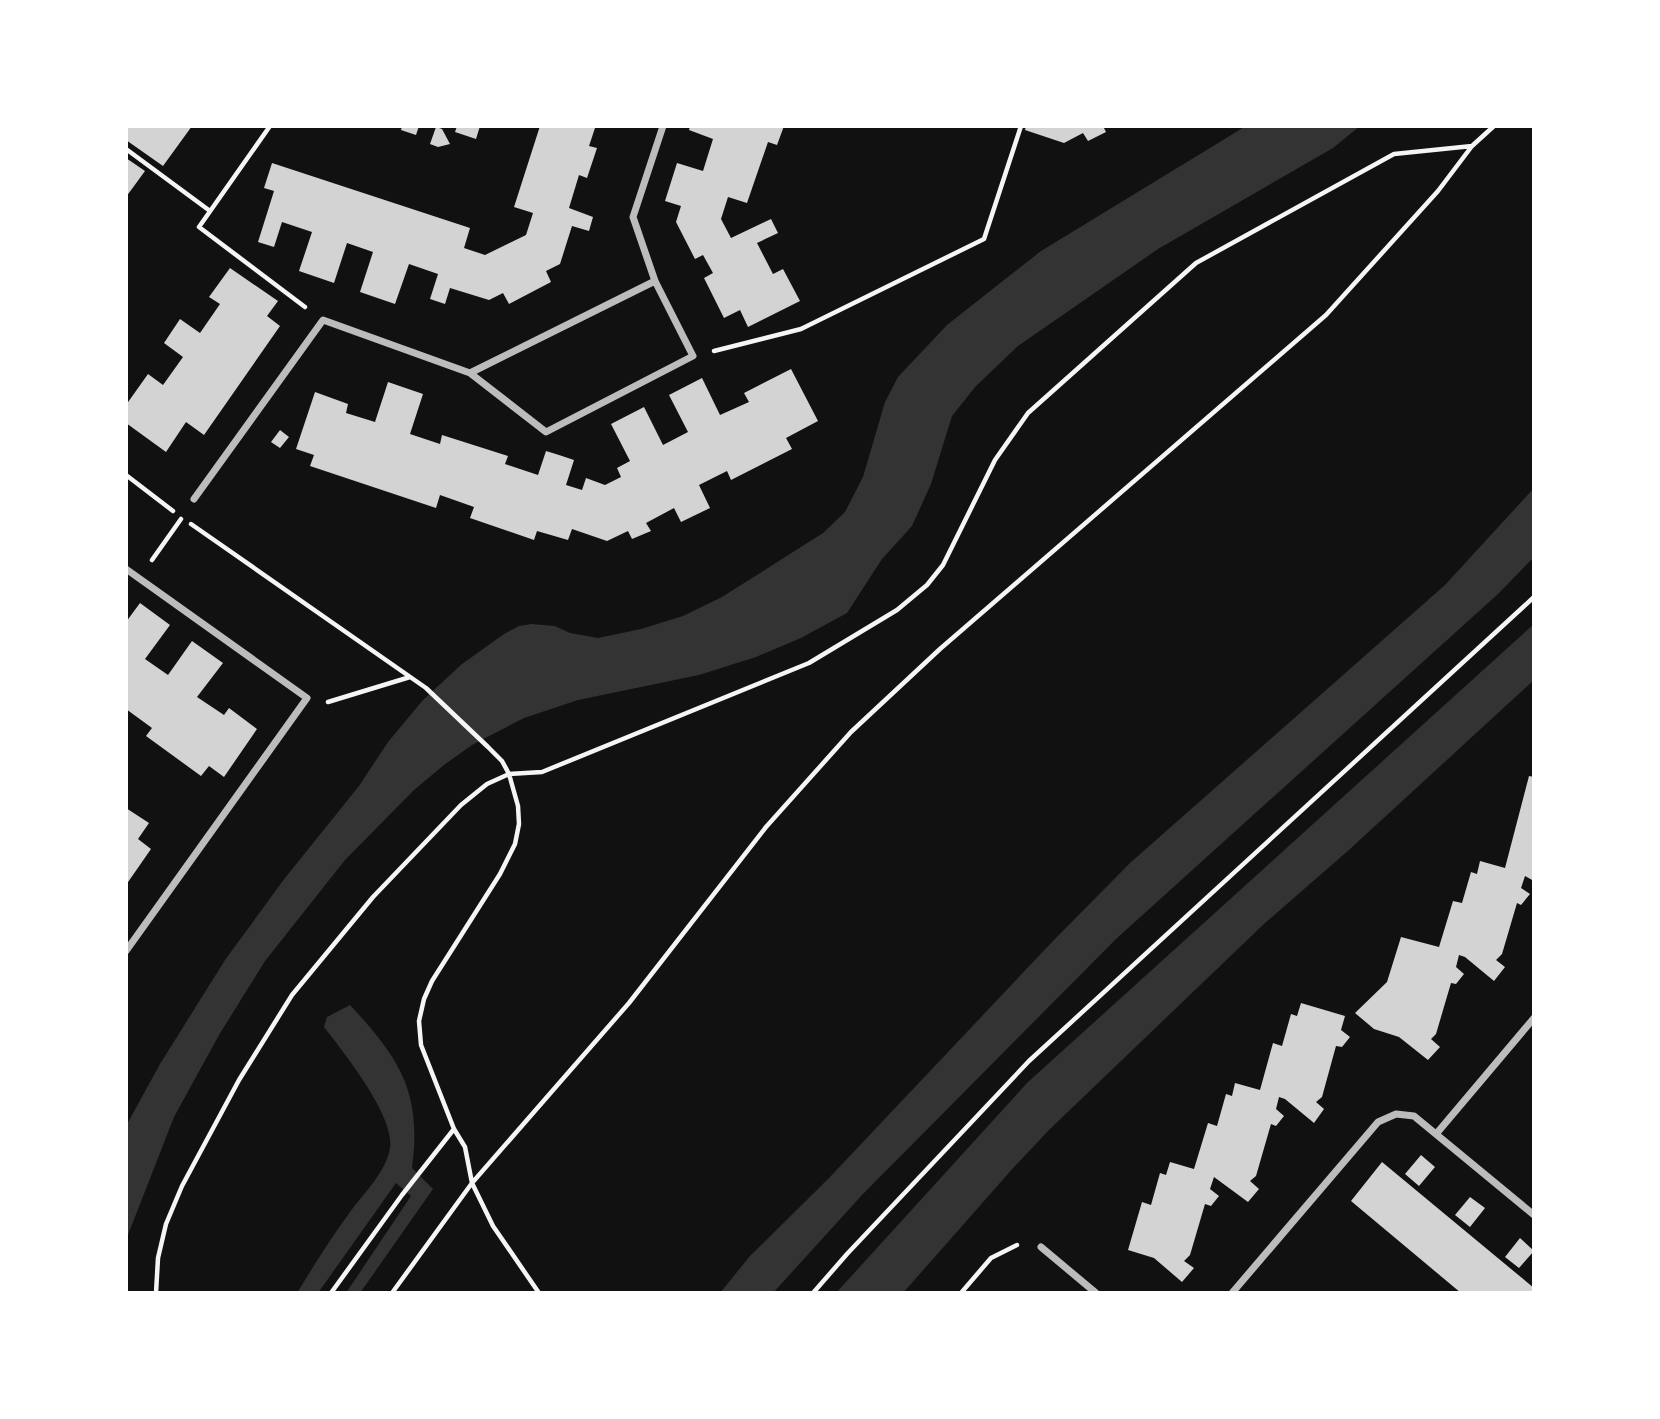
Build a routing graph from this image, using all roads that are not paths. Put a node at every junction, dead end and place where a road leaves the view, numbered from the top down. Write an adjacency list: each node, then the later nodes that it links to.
1 (663, 126): 2 (street)
2 (655, 282): 3 (street); 3 (street)
3 (470, 373): 4 (street)
4 (194, 499)
5 (126, 569): 6 (street)
6 (126, 951)
7 (1534, 1018): 8 (street)
8 (1437, 1133): 9 (street); 12 (street)
9 (1534, 1215)
10 (1041, 1247): 11 (street)
11 (1096, 1293)
12 (1232, 1293)

